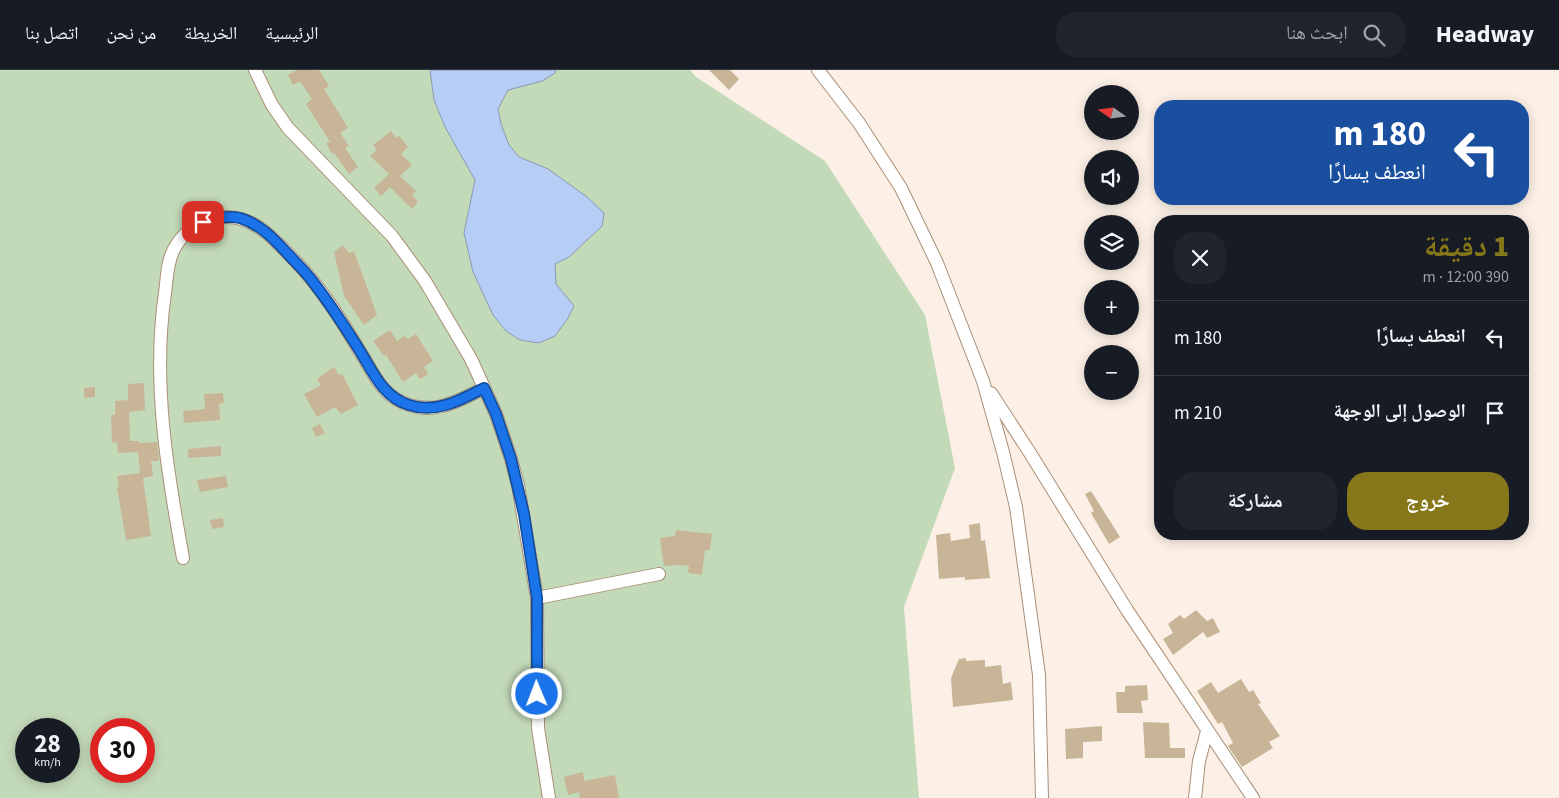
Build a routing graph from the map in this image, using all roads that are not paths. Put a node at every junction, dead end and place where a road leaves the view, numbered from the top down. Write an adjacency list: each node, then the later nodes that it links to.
1 (255, 70): 4 (street)
2 (818, 70): 3 (street)
3 (983, 381): 8 (street); 10 (street)
4 (484, 388): 5 (street); 7 (street)
5 (184, 558)
6 (659, 574): 7 (street)
7 (537, 598): 9 (street)
8 (1207, 732): 11 (street); 12 (street)
9 (549, 798)
10 (1042, 798)
11 (1195, 798)
12 (1253, 798)

